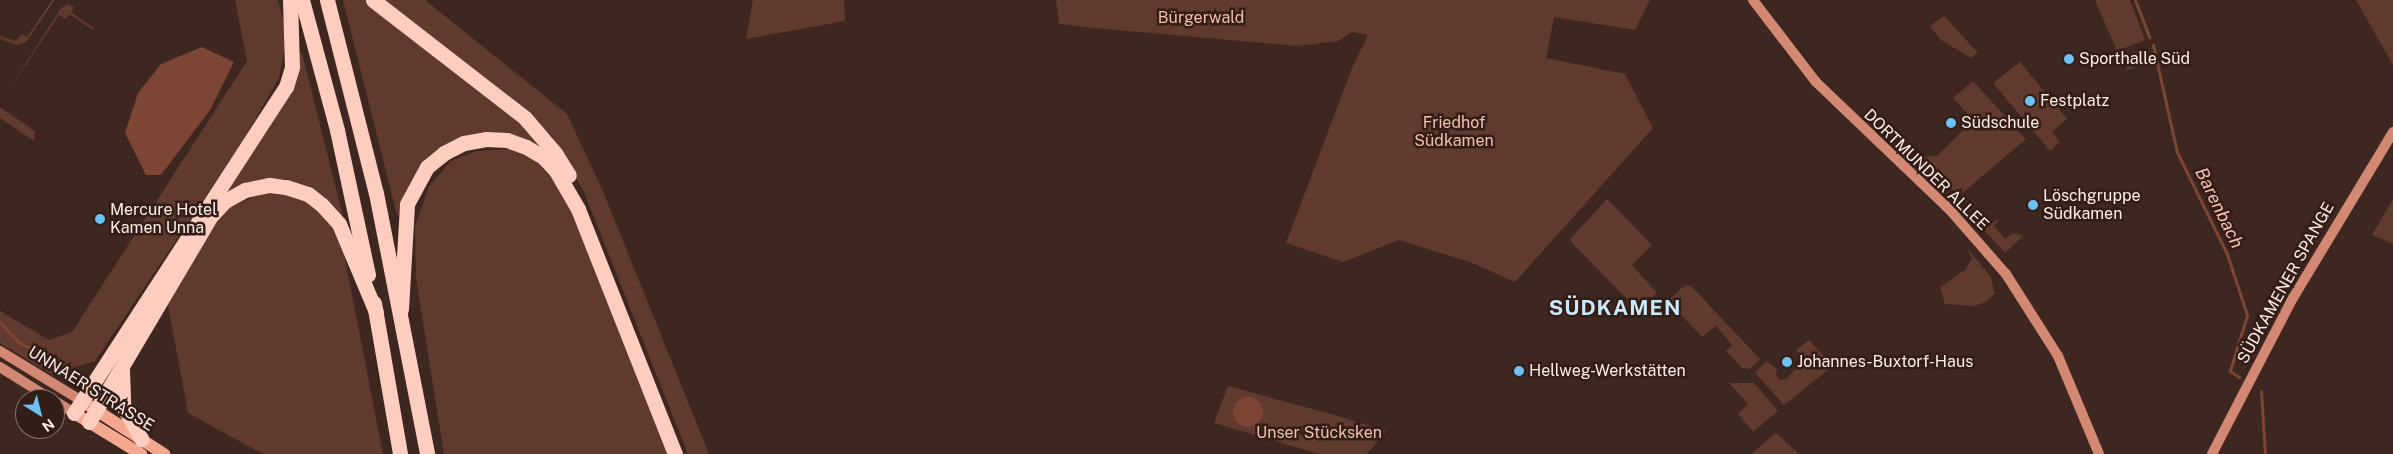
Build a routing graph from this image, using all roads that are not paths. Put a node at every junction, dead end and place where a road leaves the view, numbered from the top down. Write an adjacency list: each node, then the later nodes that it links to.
1 (290, 0): 14 (highway)
2 (302, 0): 8 (highway)
3 (328, 0): 7 (highway)
4 (373, 0): 21 (highway)
5 (1754, 0): 22 (main road, DORTMUNDER ALLEE)
6 (2393, 132): 23 (main road, SÜDKAMENER SPANGE)
7 (401, 309): 19 (highway); 20 (highway)
8 (376, 312): 10 (highway); 18 (highway)
9 (0, 351): 14 (main road, UNNAER STRASSE)
10 (124, 364): 15 (highway); 16 (highway)
11 (0, 367): 12 (main road, UNNAER STRASSE)
12 (35, 389)
13 (65, 404): 14 (main road, UNNAER STRASSE)
14 (78, 407): 15 (main road, UNNAER STRASSE)
15 (93, 417): 16 (main road, UNNAER STRASSE)
16 (141, 447): 17 (main road, UNNAER STRASSE)
17 (164, 454)
18 (400, 454)
19 (426, 454)
20 (675, 454)
21 (682, 454)
22 (2099, 454)
23 (2212, 454)

